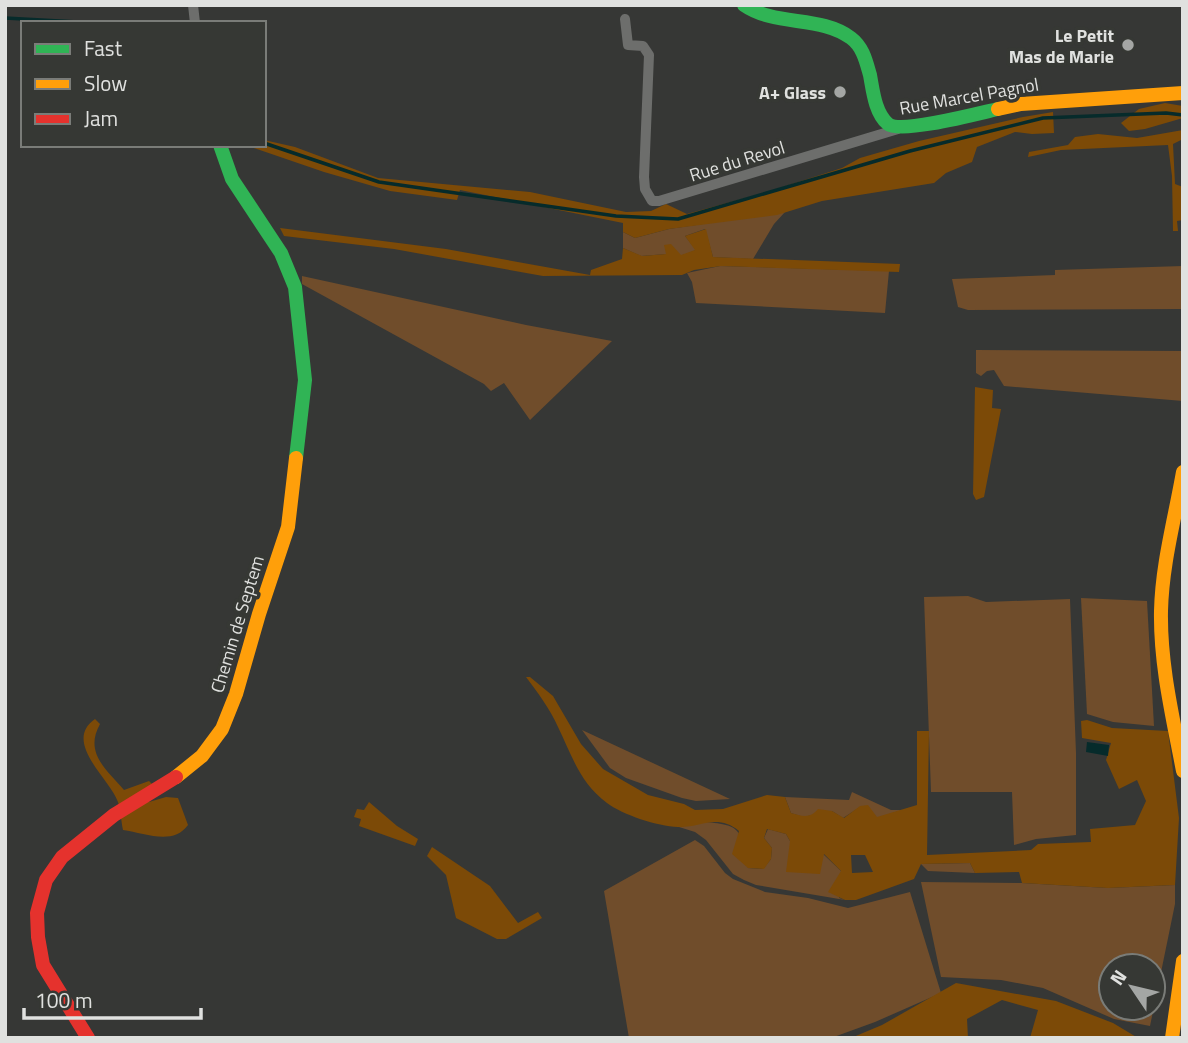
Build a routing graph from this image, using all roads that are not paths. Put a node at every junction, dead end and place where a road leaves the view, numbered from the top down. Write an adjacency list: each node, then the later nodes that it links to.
1 (744, 5): 4 (street, Rue Marcel Pagnol)
2 (625, 19): 4 (street, Rue du Revol)
3 (1183, 93): 4 (street, Rue Marcel Pagnol)
4 (899, 129)
5 (221, 147): 9 (street, Chemin de Septem)
6 (1183, 472): 7 (street)
7 (1183, 771)
8 (1183, 961): 10 (street)
9 (88, 1038)
10 (1172, 1038)

